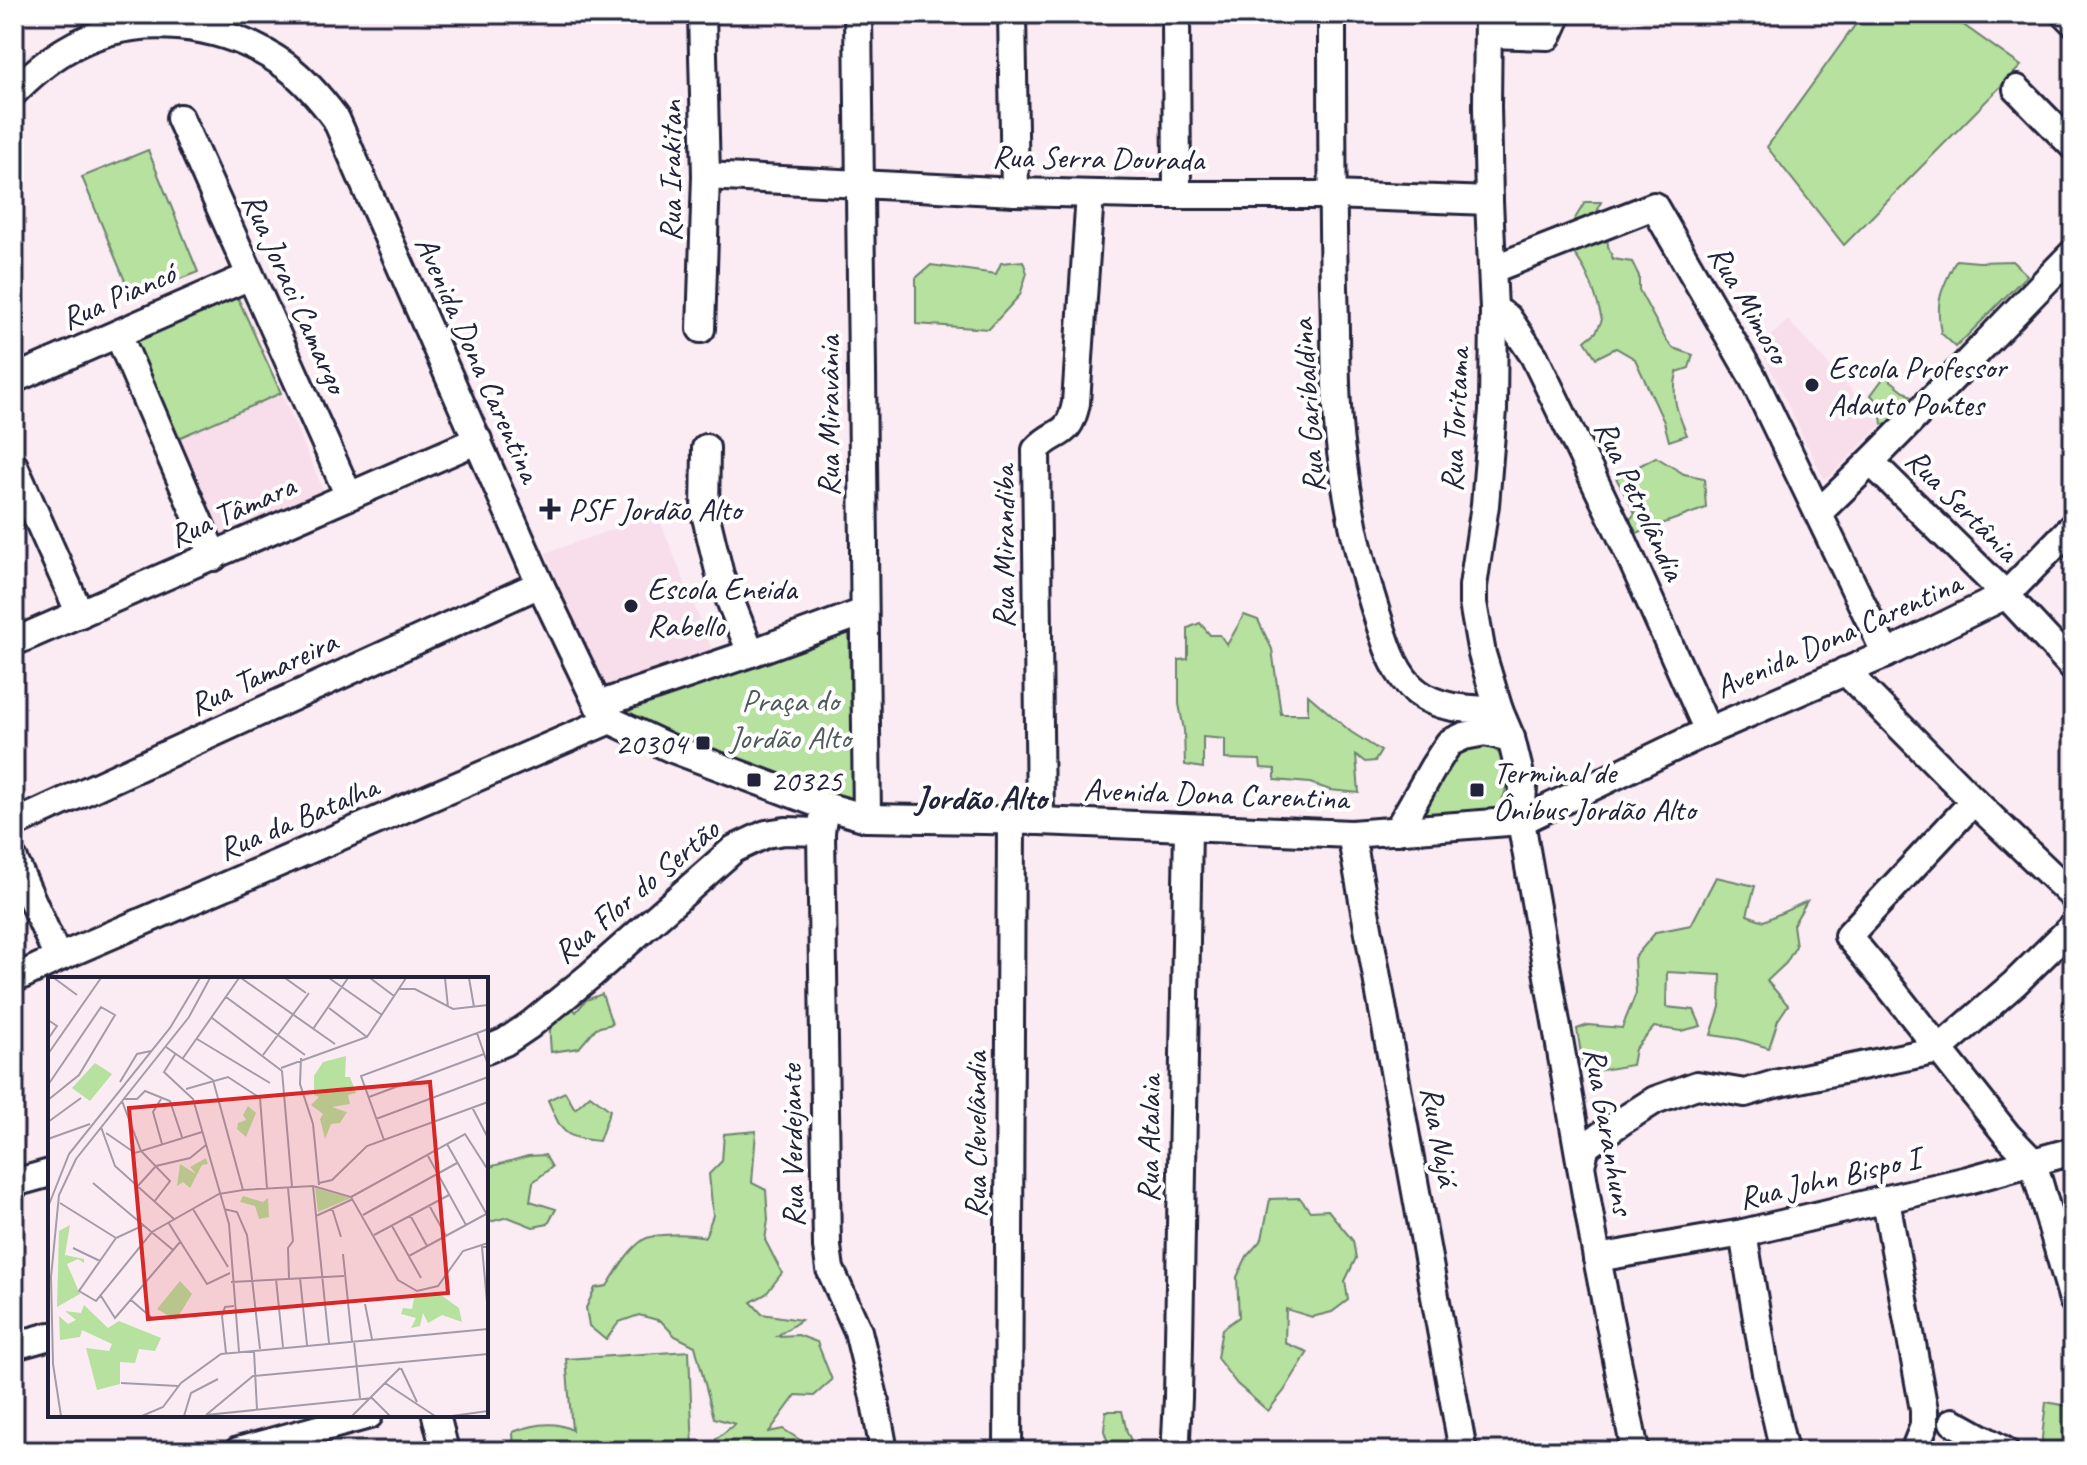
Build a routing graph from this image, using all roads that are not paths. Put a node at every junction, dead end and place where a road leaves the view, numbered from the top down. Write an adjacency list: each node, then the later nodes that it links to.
1 (702, 14): 14 (street, Rua Irakitan)
2 (858, 14): 15 (street, Rua Miravânia)
3 (1012, 14): 16 (street)
4 (1176, 14): 18 (street)
5 (1332, 14): 19 (street, Rua Garibaldina)
6 (1558, 14): 9 (street)
7 (2065, 14): 8 (street)
8 (2073, 22)
9 (1488, 24): 20 (street, Rua Toritama)
10 (2017, 89): 13 (street)
11 (14, 92): 28 (street, Avenida Dona Carentina)
12 (180, 118): 23 (street, Rua Joraci Camargo)
13 (2073, 146)
14 (706, 176): 15 (street, Rua Serra Dourada); 25 (street, Rua Irakitan)
15 (860, 183): 16 (street, Rua Serra Dourada); 38 (street, Rua Miravânia)
16 (1015, 192): 17 (street, Rua Serra Dourada)
17 (1090, 194): 18 (street, Rua Serra Dourada); 53 (street, Rua Mirandiba)
18 (1177, 195): 19 (street, Rua Serra Dourada)
19 (1332, 195): 20 (street, Rua Serra Dourada); 45 (street, Rua Garibaldina)
20 (1489, 201): 22 (street, Rua Toritama)
21 (2073, 253): 30 (street, Rua Sertânia)
22 (1493, 269): 24 (street, Rua Toritama); 33 (street, Rua Mimoso)
23 (250, 276): 26 (street, Rua Piancó); 32 (street, Rua Joraci Camargo)
24 (1494, 309): 45 (street, Rua Toritama); 47 (street, Rua Petrolândia)
25 (701, 329)
26 (118, 334): 27 (street, Rua Piancó); 35 (street)
27 (14, 379)
28 (478, 440): 32 (street, Rua Tâmara); 36 (street, Avenida Dona Carentina)
29 (706, 448): 41 (street)
30 (1871, 462): 33 (street, Rua Sertânia); 37 (street, Rua Sertânia)
31 (14, 466): 39 (street)
32 (349, 496): 35 (street, Rua Tâmara)
33 (1819, 512): 42 (street, Rua Mimoso)
34 (2073, 526): 37 (street, Avenida Dona Carentina)
35 (214, 557): 39 (street, Rua Tâmara)
36 (540, 584): 46 (street, Avenida Dona Carentina); 55 (street, Rua Tamareira)
37 (2006, 595): 42 (street, Avenida Dona Carentina); 43 (street, Rua Sertânia)
38 (864, 612): 41 (street, Rua da Batalha); 50 (street, Rua Miravânia)
39 (80, 614): 40 (street, Rua Tâmara)
40 (14, 642)
41 (751, 653): 46 (street, Rua da Batalha)
42 (1886, 654): 44 (street, Avenida Dona Carentina)
43 (2068, 658)
44 (1845, 671): 47 (street, Avenida Dona Carentina); 49 (street)
45 (1499, 710): 48 (street, Rua Toritama)
46 (604, 713): 51 (street, Avenida Dona Carentina); 62 (street, Rua da Batalha)
47 (1708, 731): 54 (street, Avenida Dona Carentina)
48 (1511, 738): 54 (street, Rua Toritama); 57 (street)
49 (1974, 801): 60 (street); 65 (street)
50 (867, 818): 51 (street, Avenida Dona Carentina); 52 (street, Avenida Dona Carentina)
51 (823, 819): 64 (street, Rua Flor do Sertão); 82 (street, Rua Verdejante)
52 (1011, 820): 53 (street, Avenida Dona Carentina); 83 (street, Rua Clevelândia)
53 (1040, 821): 56 (street, Avenida Dona Carentina)
54 (1521, 821): 57 (street, Avenida Dona Carentina); 68 (street, Rua Garanhuns)
55 (14, 824)
56 (1188, 828): 58 (street, Avenida Dona Carentina); 84 (street, Rua Atalaia)
57 (1397, 831): 58 (street, Avenida Dona Carentina)
58 (1351, 834): 85 (street, Rua Najá)
59 (14, 860): 62 (street)
60 (2073, 896)
61 (2073, 926): 65 (street)
62 (58, 958): 63 (street, Rua da Batalha)
63 (14, 979)
64 (488, 1049)
65 (1938, 1050): 67 (street); 68 (street)
66 (2073, 1153): 67 (street, Rua John Bispo I)
67 (2033, 1162): 71 (street, Rua John Bispo I); 74 (street)
68 (1581, 1165): 73 (street, Rua Garanhuns)
69 (48, 1174): 70 (street)
70 (14, 1183)
71 (1886, 1200): 72 (street, Rua John Bispo I); 88 (street)
72 (1743, 1233): 73 (street, Rua John Bispo I); 87 (street)
73 (1597, 1258): 86 (street, Rua Garanhuns)
74 (2073, 1300)
75 (48, 1337): 76 (street)
76 (14, 1346)
77 (362, 1417): 80 (street)
78 (436, 1417): 81 (street)
79 (1953, 1422): 89 (street)
80 (238, 1451)
81 (445, 1451)
82 (884, 1451)
83 (1008, 1451)
84 (1178, 1451)
85 (1463, 1451)
86 (1635, 1451)
87 (1784, 1451)
88 (1914, 1451)
89 (2005, 1451)

